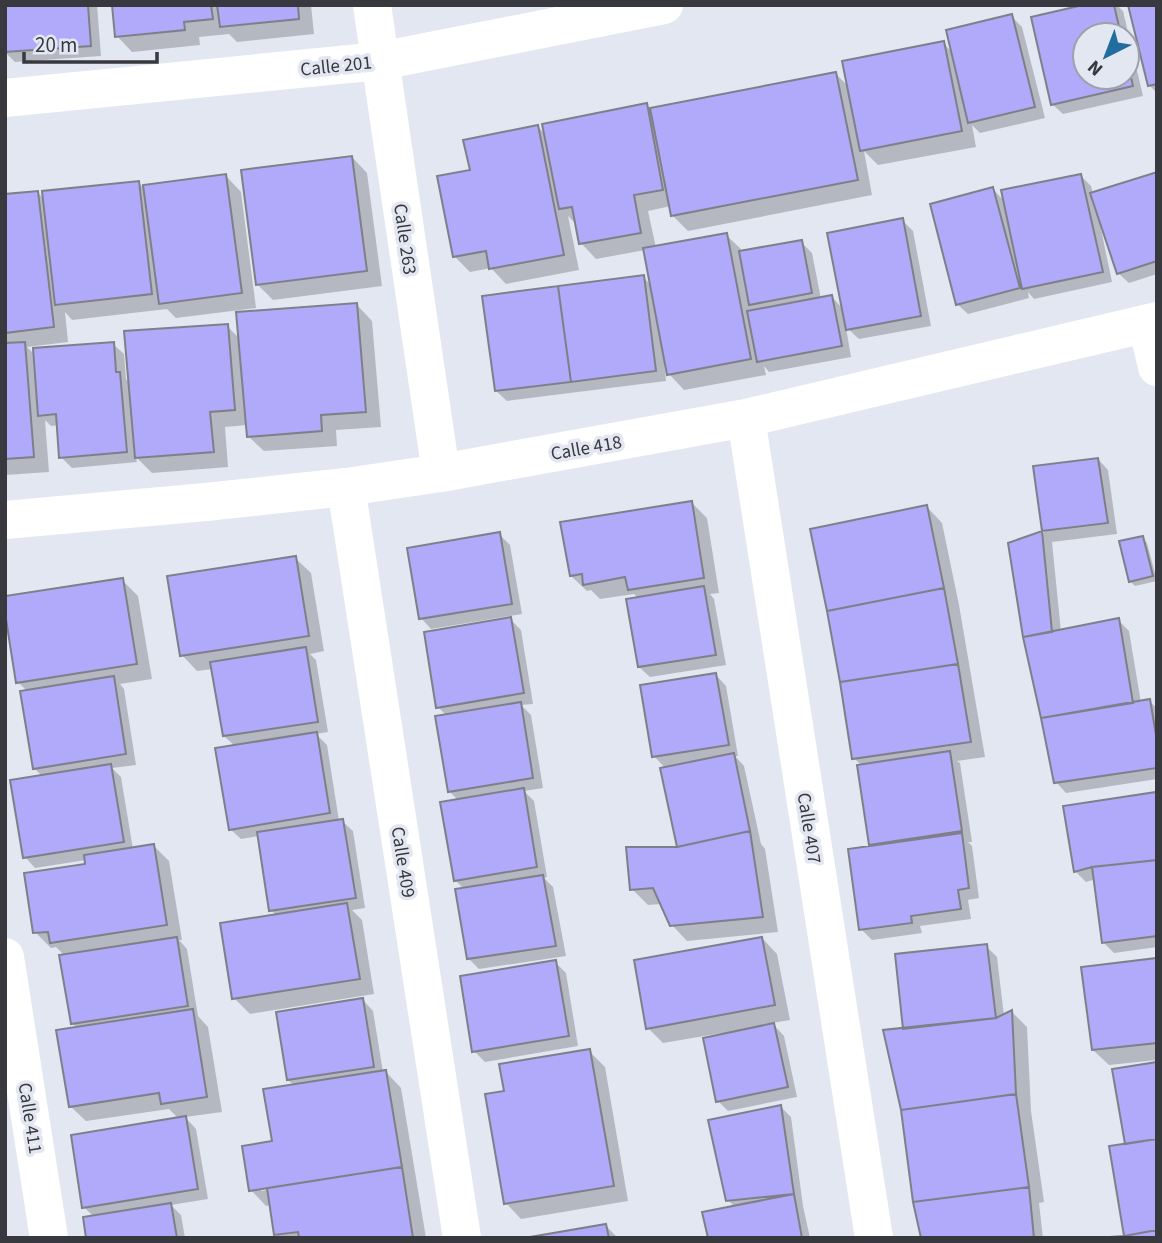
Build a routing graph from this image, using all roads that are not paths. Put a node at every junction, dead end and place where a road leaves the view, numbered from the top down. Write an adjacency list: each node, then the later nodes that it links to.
1 (372, 5): 3 (street, Calle 263)
2 (664, 5): 3 (street, Calle 201)
3 (380, 61): 4 (street, Calle 201); 8 (street, Calle 263)
4 (5, 98)
5 (1152, 322): 6 (street); 7 (street, Calle 418)
6 (1157, 367)
7 (746, 418): 8 (street, Calle 418); 14 (street, Calle 407)
8 (441, 473): 9 (street, Calle 418)
9 (346, 487): 10 (street, Calle 418); 13 (street, Calle 409)
10 (5, 520)
11 (5, 957): 12 (street, Calle 411)
12 (49, 1238)
13 (461, 1238)
14 (874, 1238)

